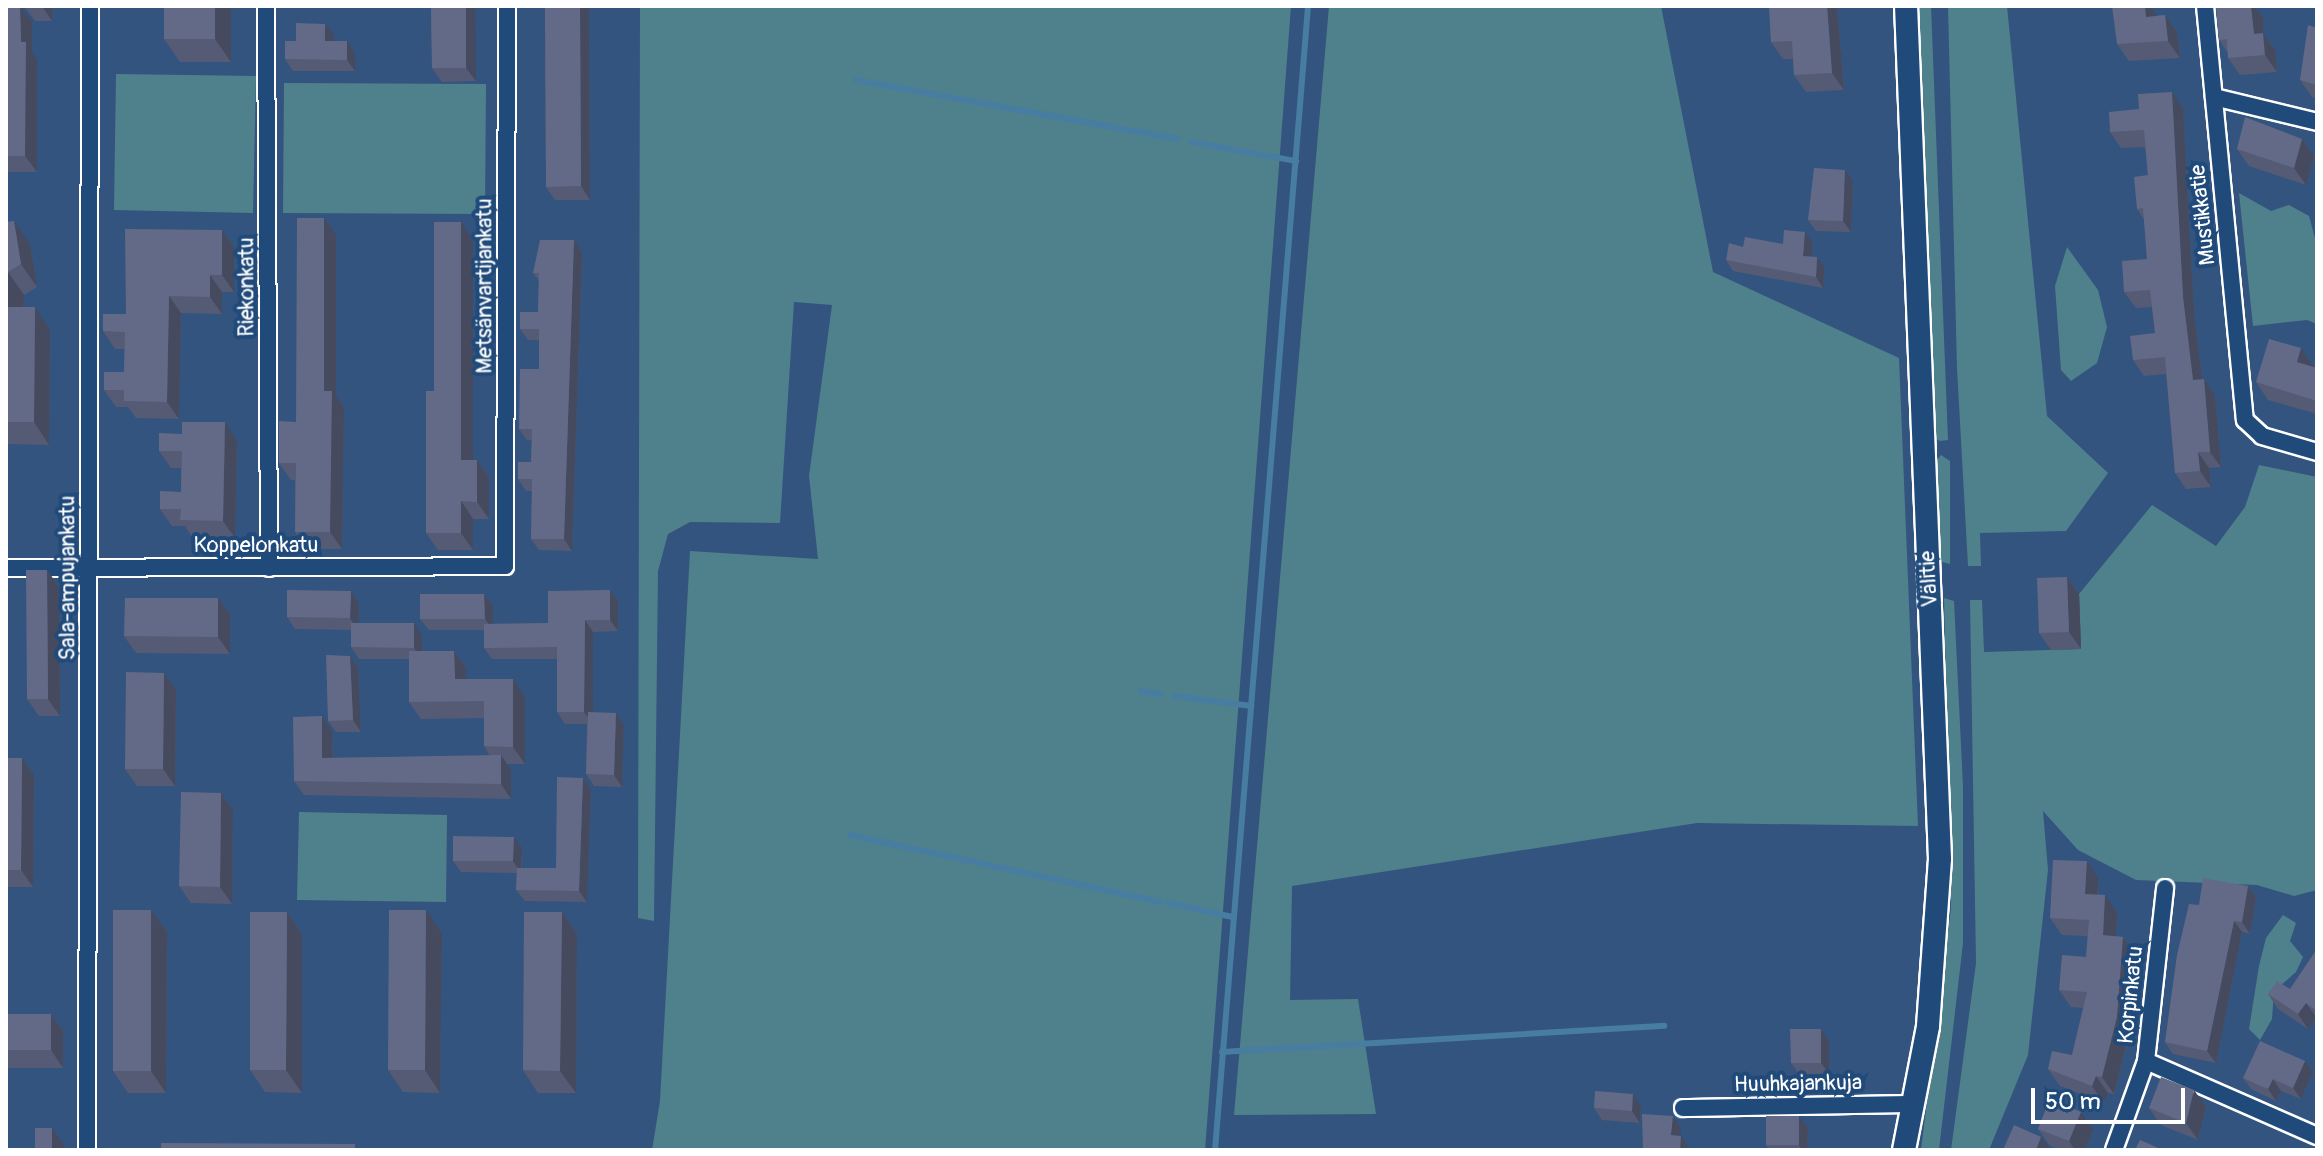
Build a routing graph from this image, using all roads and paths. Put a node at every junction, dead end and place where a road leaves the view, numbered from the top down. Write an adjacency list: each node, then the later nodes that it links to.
1 (90, 6): 11 (street, Sala-ampujankatu)
2 (266, 6): 12 (street, Riekonkatu)
3 (507, 6): 9 (street, Metsänvartijankatu)
4 (1906, 6): 15 (main road, Välitie)
5 (2205, 6): 6 (street, Mustikkatie)
6 (2214, 97): 7 (street); 8 (street, Mustikkatie)
7 (2317, 122)
8 (2317, 452)
9 (505, 566): 12 (street, Koppelonkatu)
10 (6, 568): 11 (street, Koppelonkatu)
11 (91, 568): 12 (street, Koppelonkatu); 18 (street, Sala-ampujankatu)
12 (269, 568)
13 (2165, 888): 14 (street, Korpinkatu)
14 (2146, 1061): 17 (street); 20 (street, Korpinkatu)
15 (1914, 1104): 16 (street, Huuhkajankuja); 19 (main road, Välitie)
16 (1683, 1108)
17 (2314, 1127)
18 (87, 1150)
19 (1904, 1150)
20 (2114, 1150)

